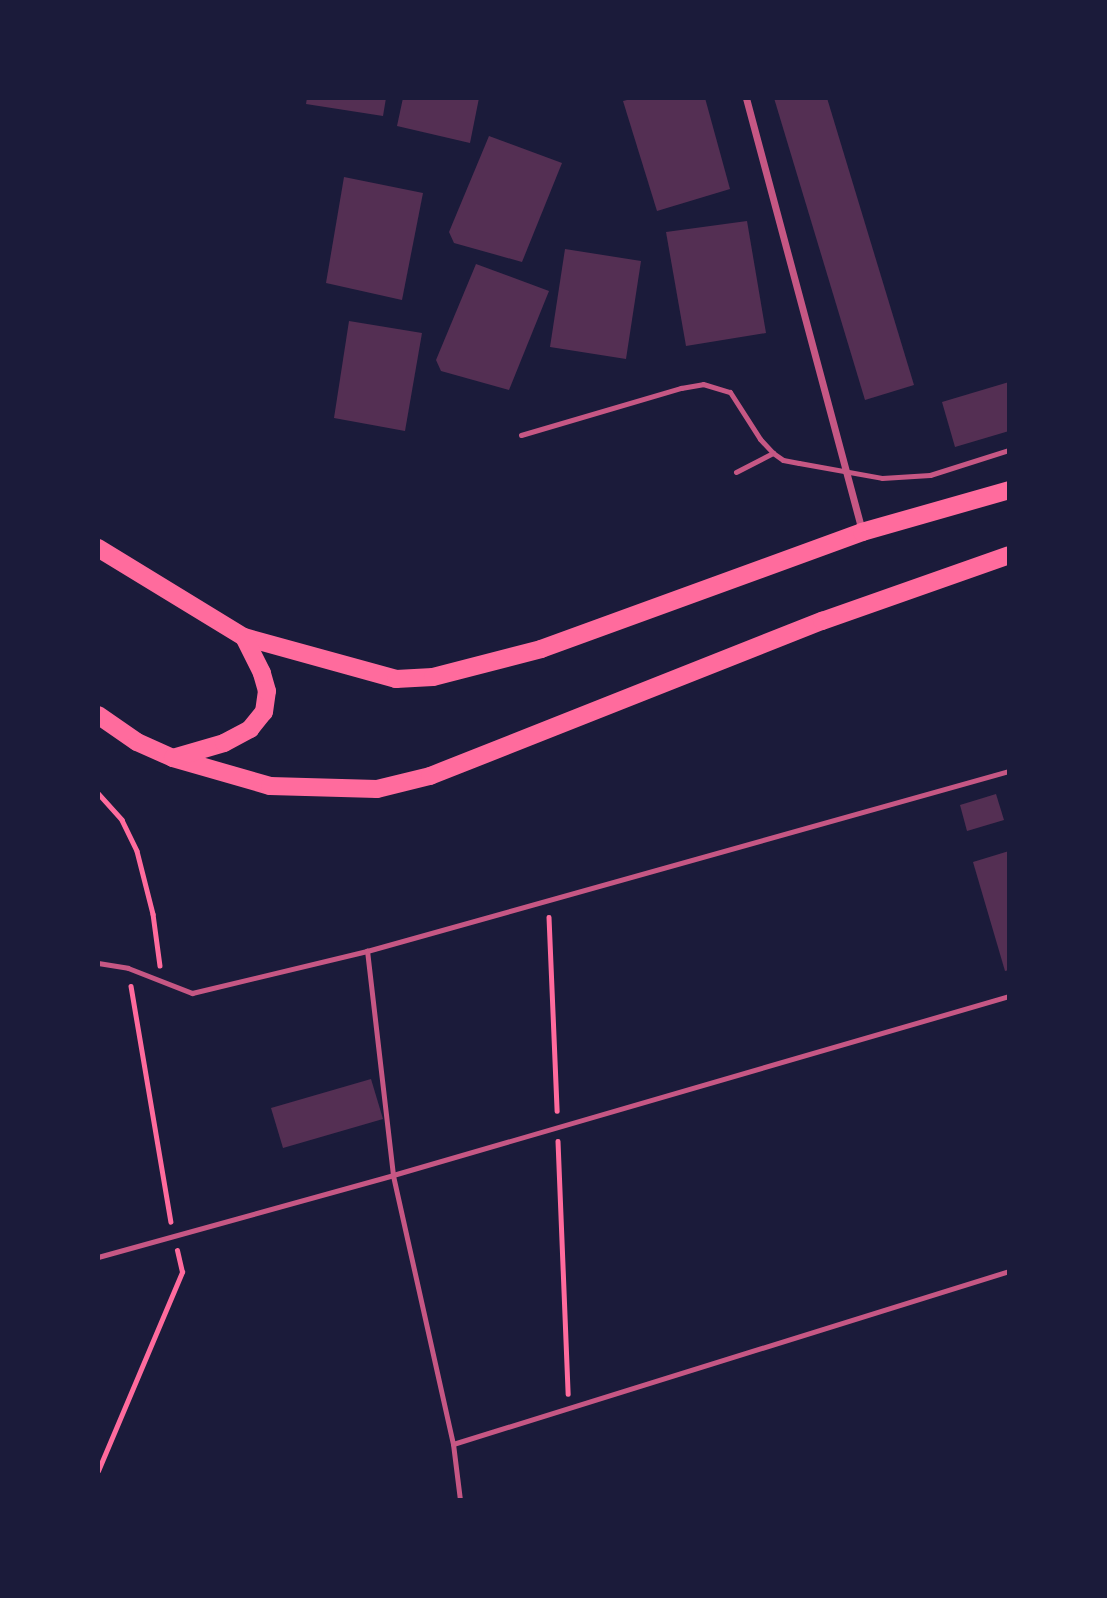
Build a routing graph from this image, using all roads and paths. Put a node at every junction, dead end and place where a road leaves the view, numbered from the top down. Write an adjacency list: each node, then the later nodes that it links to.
1 (746, 98): 6 (street)
2 (520, 435): 4 (lane)
3 (1009, 450): 6 (lane)
4 (773, 453): 5 (lane); 6 (lane)
5 (736, 472)
6 (846, 472): 8 (street)
7 (1009, 490): 8 (main road)
8 (862, 531): 11 (main road)
9 (98, 548): 11 (main road)
10 (1009, 555): 13 (main road)
11 (244, 638): 13 (main road)
12 (98, 715): 13 (main road)
13 (173, 758)
14 (1009, 771): 16 (lane)
15 (98, 793): 20 (path)
16 (548, 901): 17 (lane); 22 (path)
17 (367, 951): 20 (lane); 23 (lane)
18 (98, 963): 19 (lane)
19 (128, 968): 20 (lane); 24 (path)
20 (162, 981)
21 (1009, 996): 22 (lane)
22 (558, 1128): 23 (lane); 27 (path)
23 (393, 1175): 24 (lane); 28 (lane)
24 (173, 1236): 25 (lane); 29 (path)
25 (98, 1257)
26 (1009, 1271): 27 (lane)
27 (569, 1409): 28 (lane)
28 (453, 1444): 30 (lane)
29 (98, 1471)
30 (460, 1500)

